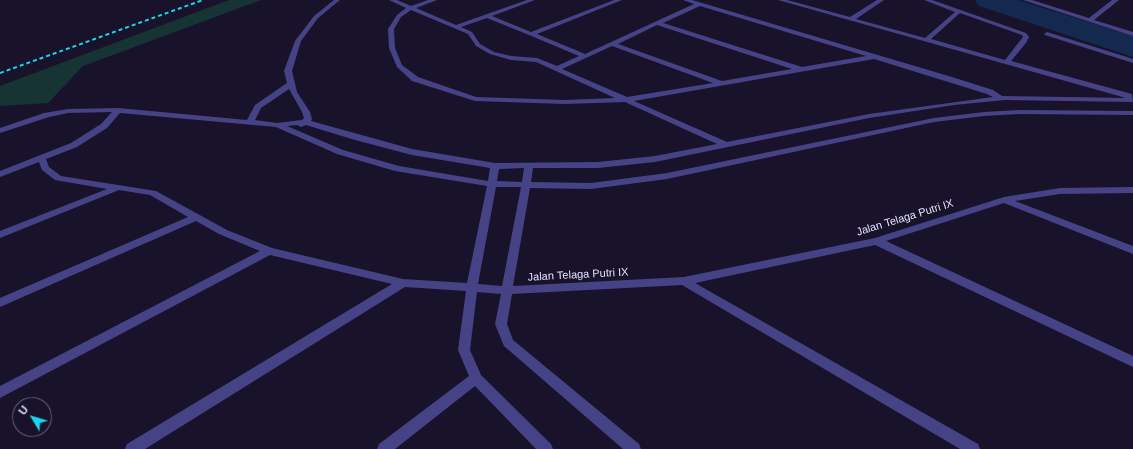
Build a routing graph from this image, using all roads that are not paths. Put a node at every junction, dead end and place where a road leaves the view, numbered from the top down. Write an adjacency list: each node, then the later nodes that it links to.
1 (337, 0): 32 (street)
2 (392, 0): 14 (street)
3 (434, 0): 14 (street)
4 (532, 0): 16 (street)
5 (619, 0): 21 (street)
6 (686, 0): 13 (street)
7 (781, 0): 12 (street)
8 (881, 0): 17 (street)
9 (927, 0): 15 (street)
10 (1026, 0): 18 (street)
11 (1116, 0): 18 (street)
12 (797, 2): 17 (street)
13 (700, 4): 19 (street); 27 (street)
14 (410, 8): 20 (street); 36 (street)
15 (959, 11): 24 (street); 29 (street)
16 (487, 16): 20 (street); 21 (street)
17 (851, 19): 24 (street)
18 (1090, 20): 23 (street)
19 (659, 24): 25 (street); 31 (street)
20 (456, 27): 30 (street)
21 (531, 34): 26 (street)
22 (1047, 34): 28 (street)
23 (1133, 34)
24 (926, 40): 29 (street)
25 (613, 44): 26 (street); 33 (street)
26 (585, 56): 30 (street)
27 (873, 57): 31 (street); 34 (street)
28 (1133, 61)
29 (1008, 62): 35 (street)
30 (556, 69): 36 (street)
31 (802, 70): 33 (street)
32 (291, 84): 40 (street); 41 (street)
33 (722, 84): 36 (street)
34 (1001, 98): 35 (street); 38 (street); 45 (street)
35 (1133, 98)
36 (624, 100): 45 (street)
37 (118, 110): 40 (street); 43 (street); 46 (street)
38 (1019, 112): 39 (street); 51 (street)
39 (1133, 113)
40 (250, 122): 42 (street)
41 (306, 122): 42 (street); 44 (street); 47 (street)
42 (277, 125): 44 (street)
43 (0, 131)
44 (293, 131): 50 (street)
45 (726, 145): 48 (street)
46 (42, 159): 49 (street); 52 (street, Jalan Telaga Putri IX)
47 (495, 166): 48 (street); 50 (street)
48 (529, 166): 51 (street)
49 (0, 174)
50 (492, 184): 51 (street); 62 (street)
51 (527, 185): 63 (street)
52 (118, 188): 55 (street, Jalan Telaga Putri IX); 56 (street)
53 (1133, 190): 54 (street, Jalan Telaga Putri IX)
54 (1004, 200): 57 (street, Jalan Telaga Putri IX); 58 (street)
55 (196, 217): 59 (street, Jalan Telaga Putri IX); 64 (street)
56 (0, 235)
57 (876, 241): 60 (street, Jalan Telaga Putri IX); 65 (street)
58 (1133, 250)
59 (269, 251): 61 (street, Jalan Telaga Putri IX); 67 (street)
60 (684, 281): 63 (street, Jalan Telaga Putri IX); 72 (street)
61 (403, 283): 62 (street, Jalan Telaga Putri IX); 68 (street)
62 (472, 288): 63 (street, Jalan Telaga Putri IX); 66 (street)
63 (507, 290): 71 (street)
64 (0, 303)
65 (1133, 362)
66 (476, 378): 69 (street); 70 (street)
67 (0, 392)
68 (132, 449)
69 (384, 449)
70 (546, 449)
71 (634, 449)
72 (973, 449)

